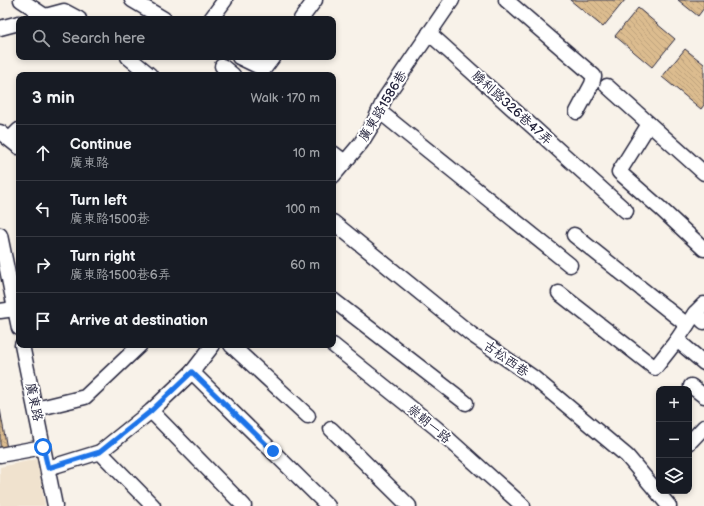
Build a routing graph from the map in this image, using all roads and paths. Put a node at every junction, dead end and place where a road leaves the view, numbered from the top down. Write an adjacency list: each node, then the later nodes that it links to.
1 (21, 0): 7 (street)
2 (132, 0): 10 (street)
3 (225, 0): 11 (street)
4 (315, 0): 12 (street)
5 (452, 0): 15 (street)
6 (506, 0): 22 (street)
7 (38, 16)
8 (47, 16): 9 (street)
9 (73, 16)
10 (159, 16)
11 (213, 16)
12 (303, 16)
13 (16, 24): 14 (street)
14 (0, 28)
15 (429, 33): 21 (street, 廣東路1586巷); 28 (street, 勝利路326巷47弄)
16 (132, 60): 19 (street)
17 (245, 60): 18 (street)
18 (271, 60)
19 (146, 72)
20 (607, 86): 23 (street)
21 (379, 111): 25 (street, 廣東路1586巷); 33 (street)
22 (577, 112)
23 (649, 124): 27 (street); 32 (street)
24 (336, 155): 25 (street)
25 (345, 162): 26 (street, 廣東路1586巷)
26 (336, 172)
27 (704, 173)
28 (626, 210)
29 (336, 224): 68 (street, 古松西巷)
30 (0, 235): 36 (street)
31 (574, 235): 40 (street)
32 (704, 249)
33 (570, 265)
34 (559, 293): 41 (street)
35 (336, 302): 51 (street)
36 (15, 309): 37 (street); 39 (street)
37 (0, 311)
38 (701, 313): 40 (street)
39 (16, 314)
40 (687, 325): 41 (street)
41 (677, 340): 47 (street)
42 (23, 348): 52 (street, 廣東路)
43 (137, 348): 52 (street)
44 (211, 348): 48 (street)
45 (234, 348): 54 (street)
46 (336, 348): 67 (street, 崇朝一路)
47 (704, 363)
48 (192, 372): 53 (street); 65 (street)
49 (692, 387): 50 (street)
50 (704, 396)
51 (466, 403)
52 (36, 410): 58 (street, 廣東路)
53 (151, 411): 59 (street); 64 (street)
54 (308, 416)
55 (704, 427): 57 (street)
56 (331, 429): 66 (street)
57 (692, 440)
58 (43, 447): 60 (street); 61 (street, 廣東路)
59 (100, 452): 61 (street); 63 (street)
60 (0, 455)
61 (48, 468): 62 (street, 廣東路)
62 (55, 506)
63 (153, 506)
64 (244, 506)
65 (328, 506)
66 (409, 506)
67 (523, 506)
68 (669, 506)

